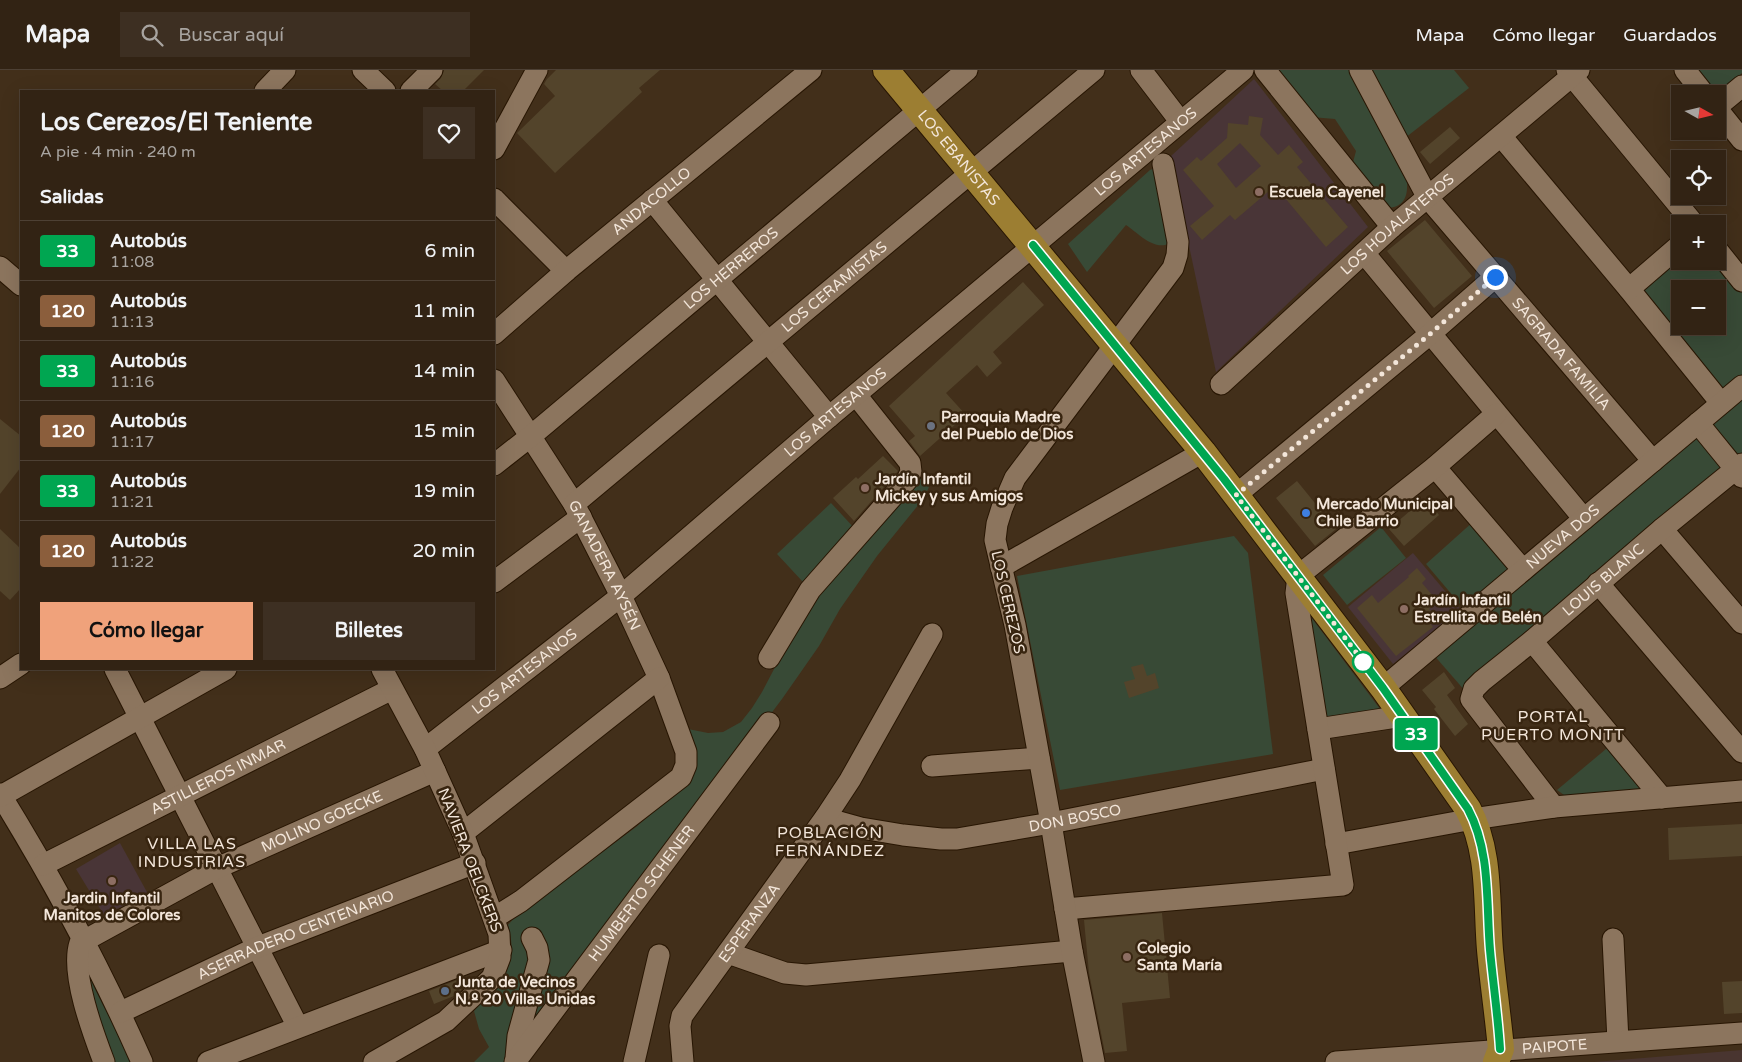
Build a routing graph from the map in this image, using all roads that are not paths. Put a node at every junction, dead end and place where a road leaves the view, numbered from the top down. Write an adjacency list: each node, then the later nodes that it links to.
1 (285, 70): 17 (street)
2 (363, 70): 18 (street)
3 (432, 70): 19 (street)
4 (537, 70): 26 (street)
5 (811, 70): 31 (street, ANDACOLLO)
6 (886, 70): 21 (main road, LOS EBANISTAS)
7 (967, 70): 21 (street, LOS HERREROS)
8 (1094, 70): 28 (street, LOS CERAMISTAS)
9 (1140, 70): 23 (street)
10 (1243, 70): 23 (street, LOS ARTESANOS)
11 (1265, 70): 33 (street)
12 (1360, 70): 29 (street, SAGRADA FAMILIA)
13 (1685, 70): 15 (street)
14 (1573, 72): 24 (street, LOS HOJALATEROS); 32 (street)
15 (1697, 85)
16 (1742, 86): 20 (street)
17 (267, 90)
18 (384, 90)
19 (412, 90)
20 (1726, 99)
21 (920, 110): 28 (main road, LOS EBANISTAS); 41 (street, LOS HERREROS)
22 (1726, 120): 25 (street)
23 (1180, 121): 34 (street, LOS ARTESANOS)
24 (1501, 136): 29 (street, LOS HOJALATEROS); 44 (street)
25 (1742, 140)
26 (495, 147)
27 (1163, 164): 48 (street, LOS CEREZOS)
28 (972, 172): 34 (main road, LOS EBANISTAS); 47 (street, LOS CERAMISTAS)
29 (1428, 198): 33 (street, LOS HOJALATEROS); 40 (street, SAGRADA FAMILIA)
30 (495, 200): 39 (street)
31 (652, 200): 39 (street, ANDACOLLO); 41 (street)
32 (1687, 215)
33 (1392, 227): 35 (street, LOS HOJALATEROS)
34 (1033, 245): 48 (main road, LOS EBANISTAS); 52 (street, LOS ARTESANOS)
35 (1364, 253): 46 (street); 50 (street, LOS HOJALATEROS)
36 (1671, 253): 44 (street)
37 (1726, 262): 42 (street)
38 (0, 267): 43 (street)
39 (566, 271): 45 (street, ANDACOLLO)
40 (1495, 277): 46 (street); 59 (street, SAGRADA FAMILIA)
41 (717, 280): 47 (street); 57 (street, LOS HERREROS)
42 (1742, 281)
43 (20, 284)
44 (1629, 289): 53 (street)
45 (495, 333)
46 (1430, 334): 54 (street); 63 (street)
47 (768, 342): 55 (street); 64 (street, LOS CERAMISTAS)
48 (1115, 344): 58 (main road, LOS EBANISTAS); 67 (street, LOS CEREZOS)
49 (495, 382): 57 (street, GANADERA AYSÉN)
50 (1221, 384)
51 (1742, 386): 53 (street, NUEVA DOS)
52 (856, 395): 55 (street, LOS ARTESANOS); 76 (street)
53 (1721, 403): 56 (street, NUEVA DOS)
54 (1496, 414): 61 (street); 65 (street)
55 (829, 417): 72 (street, LOS ARTESANOS)
56 (1698, 423): 59 (street, NUEVA DOS); 62 (street)
57 (531, 436): 60 (street, LOS HERREROS); 64 (street, GANADERA AYSÉN)
58 (1203, 452): 63 (main road, LOS EBANISTAS); 67 (street)
59 (1653, 461): 65 (street, NUEVA DOS)
60 (495, 464)
61 (1435, 467): 68 (street); 69 (street)
62 (1740, 470): 66 (street, LOUIS BLANC)
63 (1236, 495): 69 (main road, LOS EBANISTAS)
64 (578, 511): 70 (street, LOS CERAMISTAS); 72 (street, GANADERA AYSÉN)
65 (1584, 519): 68 (street, NUEVA DOS)
66 (1662, 529): 71 (street, LOUIS BLANC); 73 (street)
67 (1001, 567): 91 (street, LOS CEREZOS)
68 (1523, 570): 83 (street, NUEVA DOS)
69 (1298, 576): 83 (main road, LOS EBANISTAS); 88 (street)
70 (495, 581)
71 (1598, 583): 75 (street, LOUIS BLANC); 90 (street)
72 (620, 596): 82 (street, GANADERA AYSÉN); 89 (street, LOS ARTESANOS)
73 (1742, 623)
74 (932, 634): 100 (street, ESPERANZA)
75 (1532, 641): 98 (street); 99 (street, LOUIS BLANC)
76 (769, 658)
77 (20, 665): 81 (street)
78 (116, 670): 86 (street)
79 (224, 670): 86 (street)
80 (382, 670): 84 (street, NAVIERA OELCKERS)
81 (0, 678)
82 (659, 678): 103 (street); 109 (street, GANADERA AYSÉN)
83 (1383, 688): 85 (main road, LOS EBANISTAS)
84 (392, 689): 89 (street, NAVIERA OELCKERS); 97 (street, ASTILLEROS INMAR)
85 (1403, 716): 88 (street); 101 (main road, LOS EBANISTAS)
86 (140, 717): 96 (street); 97 (street)
87 (769, 723): 123 (street, HUMBERTO SCHENER)
88 (1318, 729): 93 (street)
89 (425, 749): 94 (street, NAVIERA OELCKERS)
90 (1742, 752)
91 (1039, 758): 92 (street); 102 (street, LOS CEREZOS)
92 (932, 766)
93 (1324, 769): 102 (street, DON BOSCO); 104 (street)
94 (435, 771): 103 (street, NAVIERA OELCKERS); 107 (street, MOLINO GOECKE)
95 (1742, 791): 98 (street)
96 (1, 795): 106 (street)
97 (180, 795): 106 (street, ASTILLEROS INMAR); 107 (street)
98 (1662, 798): 99 (street)
99 (1554, 807): 101 (street)
100 (825, 818): 102 (street, DON BOSCO); 116 (street, ESPERANZA)
101 (1473, 818): 104 (street); 122 (main road, LOS EBANISTAS)
102 (1051, 823): 108 (street, LOS CEREZOS)
103 (462, 833): 105 (street, NAVIERA OELCKERS)
104 (1336, 844): 108 (street)
105 (474, 863): 109 (street, NAVIERA OELCKERS); 113 (street, ASERRADERO CENTENARIO)
106 (43, 865): 112 (street)
107 (217, 868): 112 (street, MOLINO GOECKE); 113 (street)
108 (1065, 909): 115 (street, LOS CEREZOS)
109 (494, 918): 114 (street, NAVIERA OELCKERS)
110 (532, 938): 123 (street)
111 (1613, 939): 121 (street)
112 (84, 940): 118 (street); 124 (street)
113 (258, 947): 118 (street, ASERRADERO CENTENARIO); 119 (street)
114 (501, 950): 119 (street); 127 (street, NAVIERA OELCKERS)
115 (1072, 951): 116 (street); 130 (street, LOS CEREZOS)
116 (728, 953): 129 (street, ESPERANZA)
117 (658, 955): 128 (street)
118 (120, 1012): 125 (street)
119 (298, 1027): 126 (street)
120 (1742, 1033): 121 (street, PAIPOTE)
121 (1618, 1041): 122 (street, PAIPOTE)
122 (1502, 1058): 131 (street, PAIPOTE)
123 (515, 1060)
124 (104, 1062)
125 (142, 1062)
126 (208, 1062)
127 (374, 1062)
128 (634, 1062)
129 (683, 1062)
130 (1094, 1062)
131 (1336, 1062)

